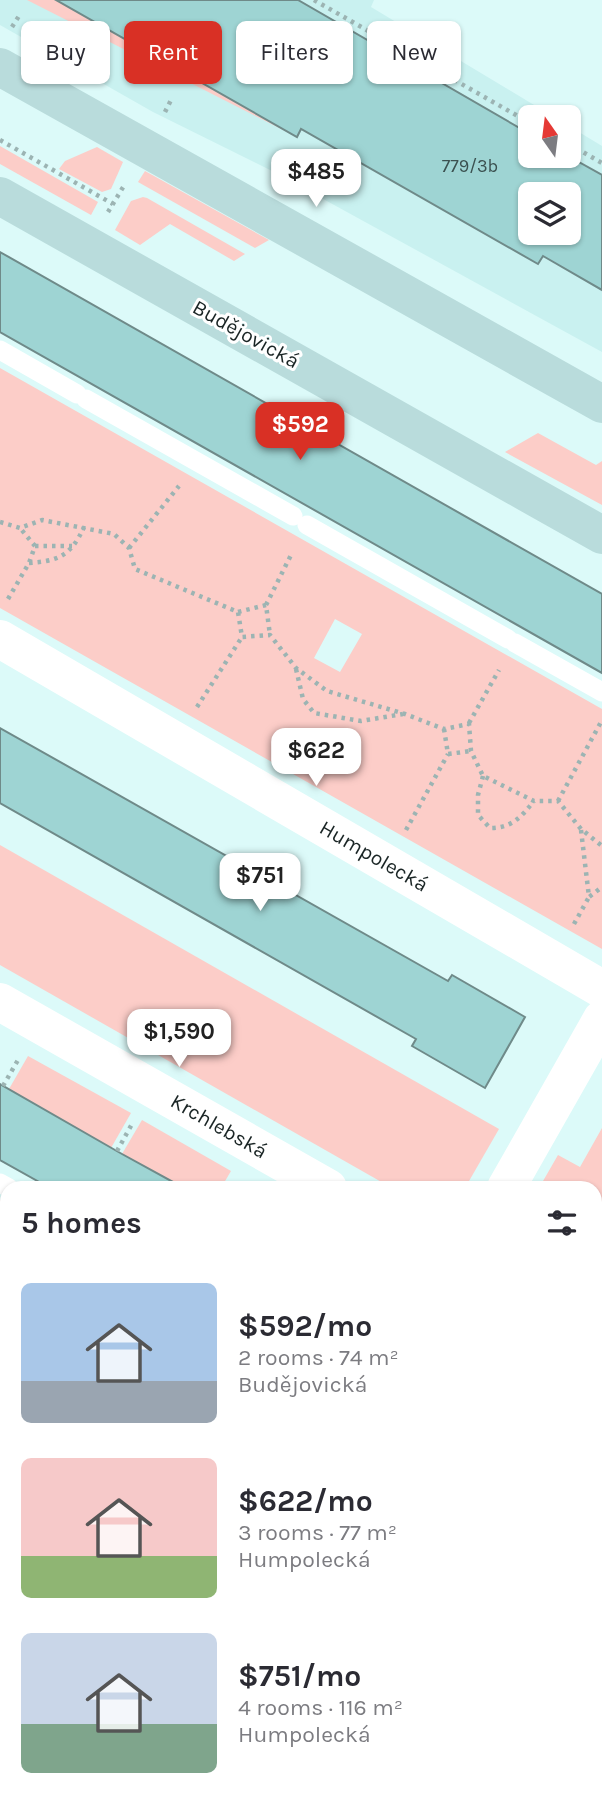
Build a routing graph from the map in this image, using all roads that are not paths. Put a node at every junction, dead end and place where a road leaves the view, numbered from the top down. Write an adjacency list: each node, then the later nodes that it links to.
1 (0, 67): 4 (street)
2 (0, 196): 5 (street, Budějovická)
3 (0, 350): 7 (lane)
4 (602, 404)
5 (602, 534)
6 (3, 621): 8 (street, Humpolecká)
7 (602, 692)
8 (602, 989)
9 (0, 1002): 11 (street, Krchlebská)
10 (602, 1019): 12 (street)
11 (316, 1181)
12 (510, 1181)

